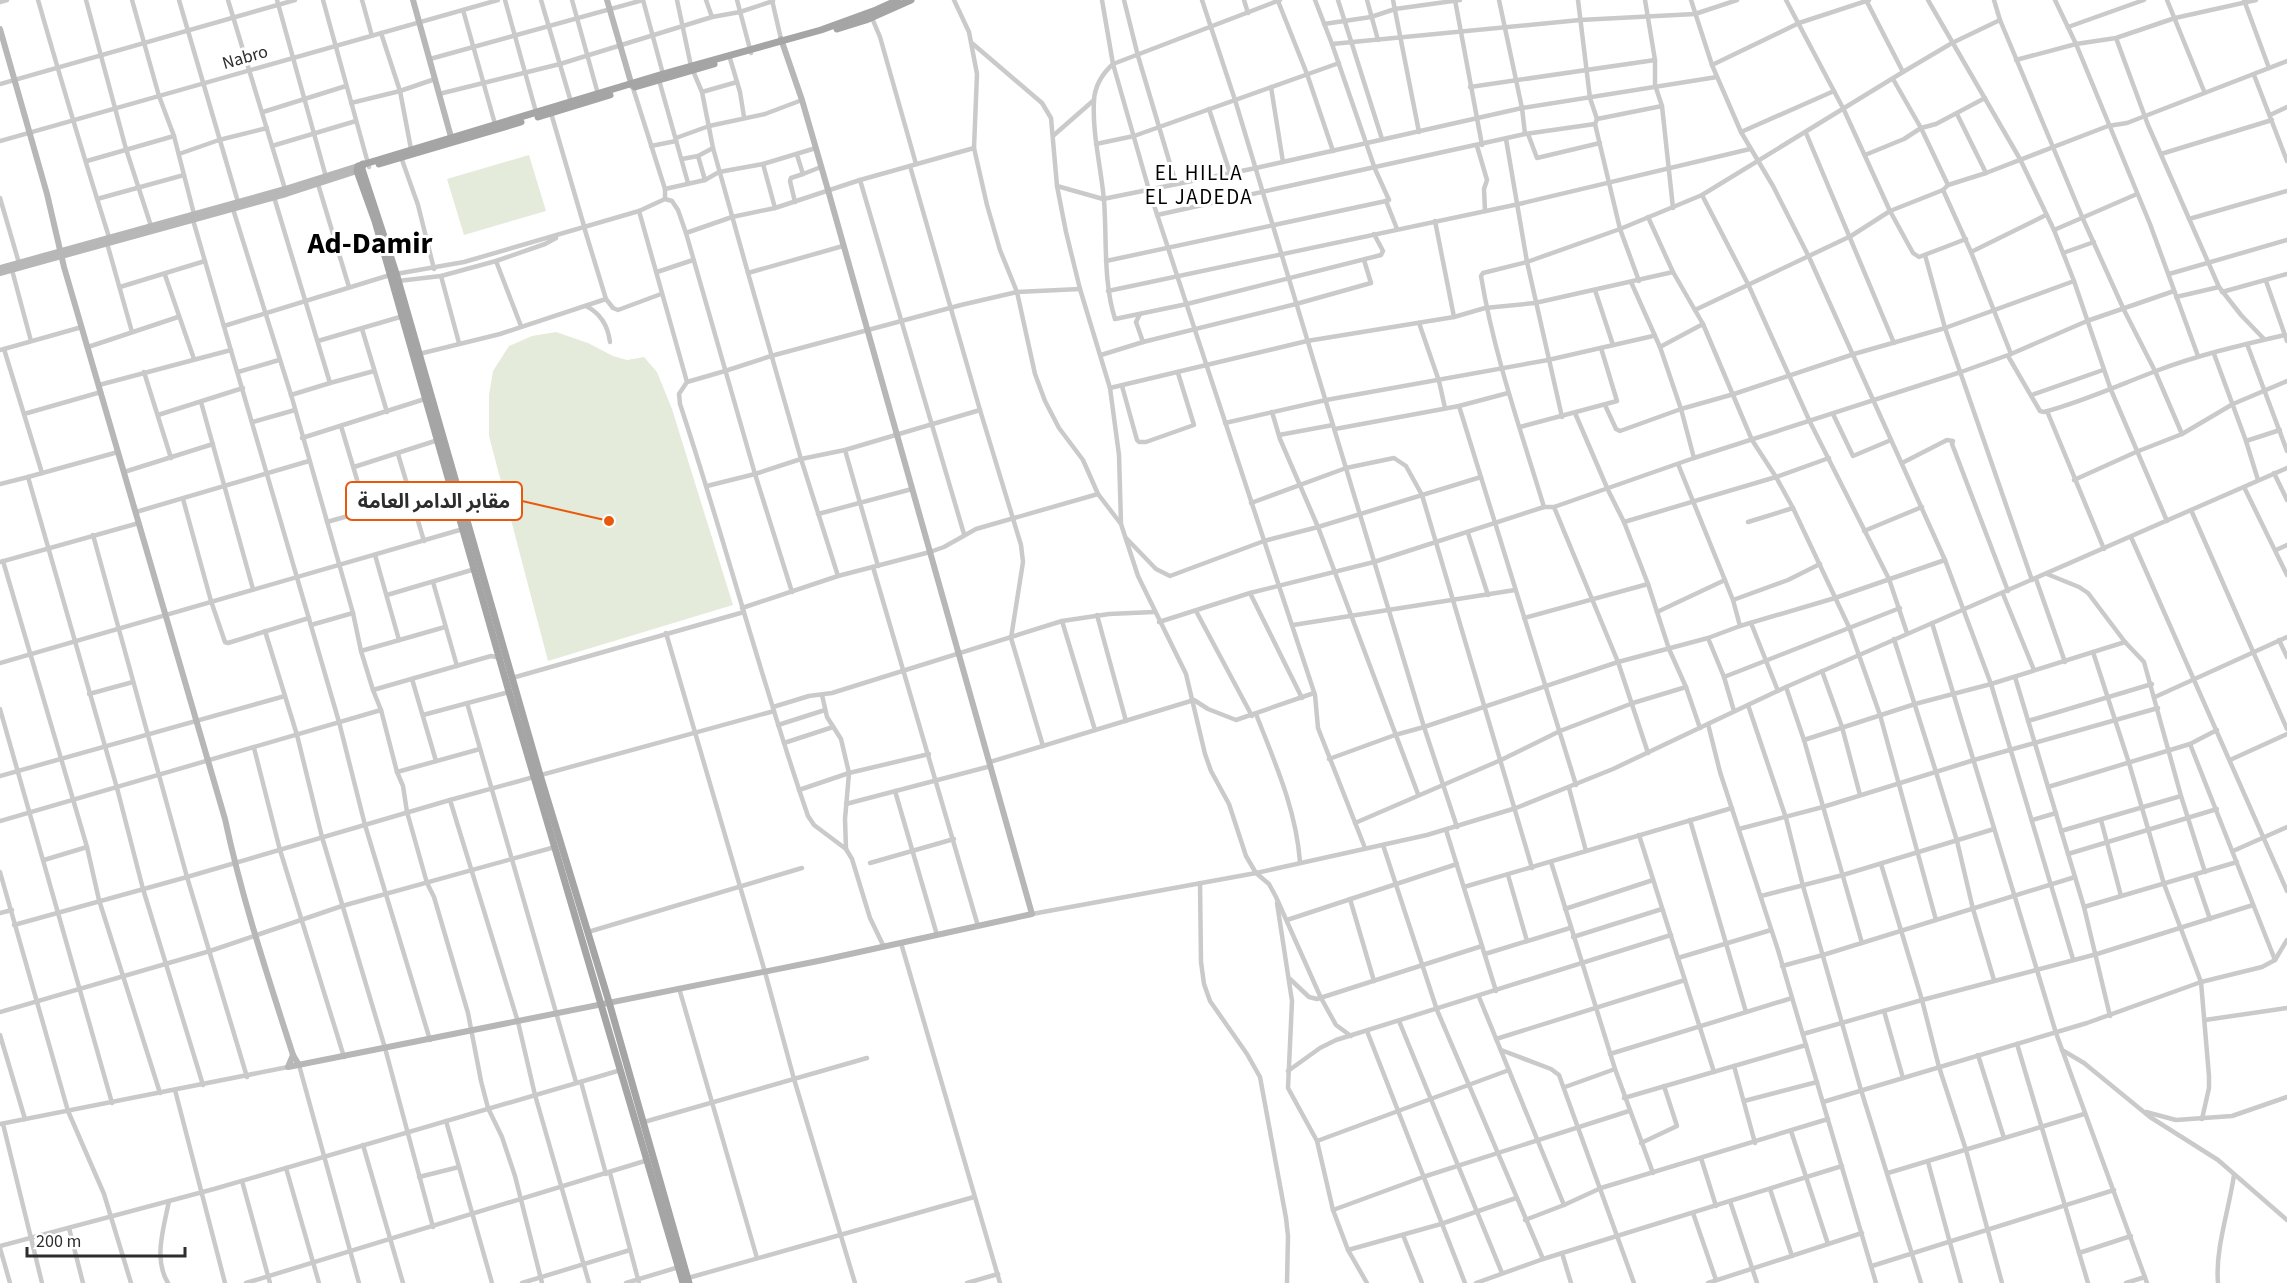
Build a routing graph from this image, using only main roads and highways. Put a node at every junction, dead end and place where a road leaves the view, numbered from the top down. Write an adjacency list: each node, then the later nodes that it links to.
1 (898, 0): 3 (main road)
2 (911, 0): 3 (main road)
3 (822, 31): 4 (main road)
4 (633, 86): 5 (main road); 5 (main road)
5 (363, 167): 6 (main road)
6 (394, 278): 7 (main road); 7 (main road)
7 (429, 398): 8 (main road); 8 (main road)
8 (466, 529): 9 (main road); 9 (main road)
9 (503, 658): 10 (main road); 10 (main road)
10 (537, 776): 11 (main road); 11 (main road)
11 (606, 1003): 12 (main road); 12 (main road)
12 (687, 1281)

